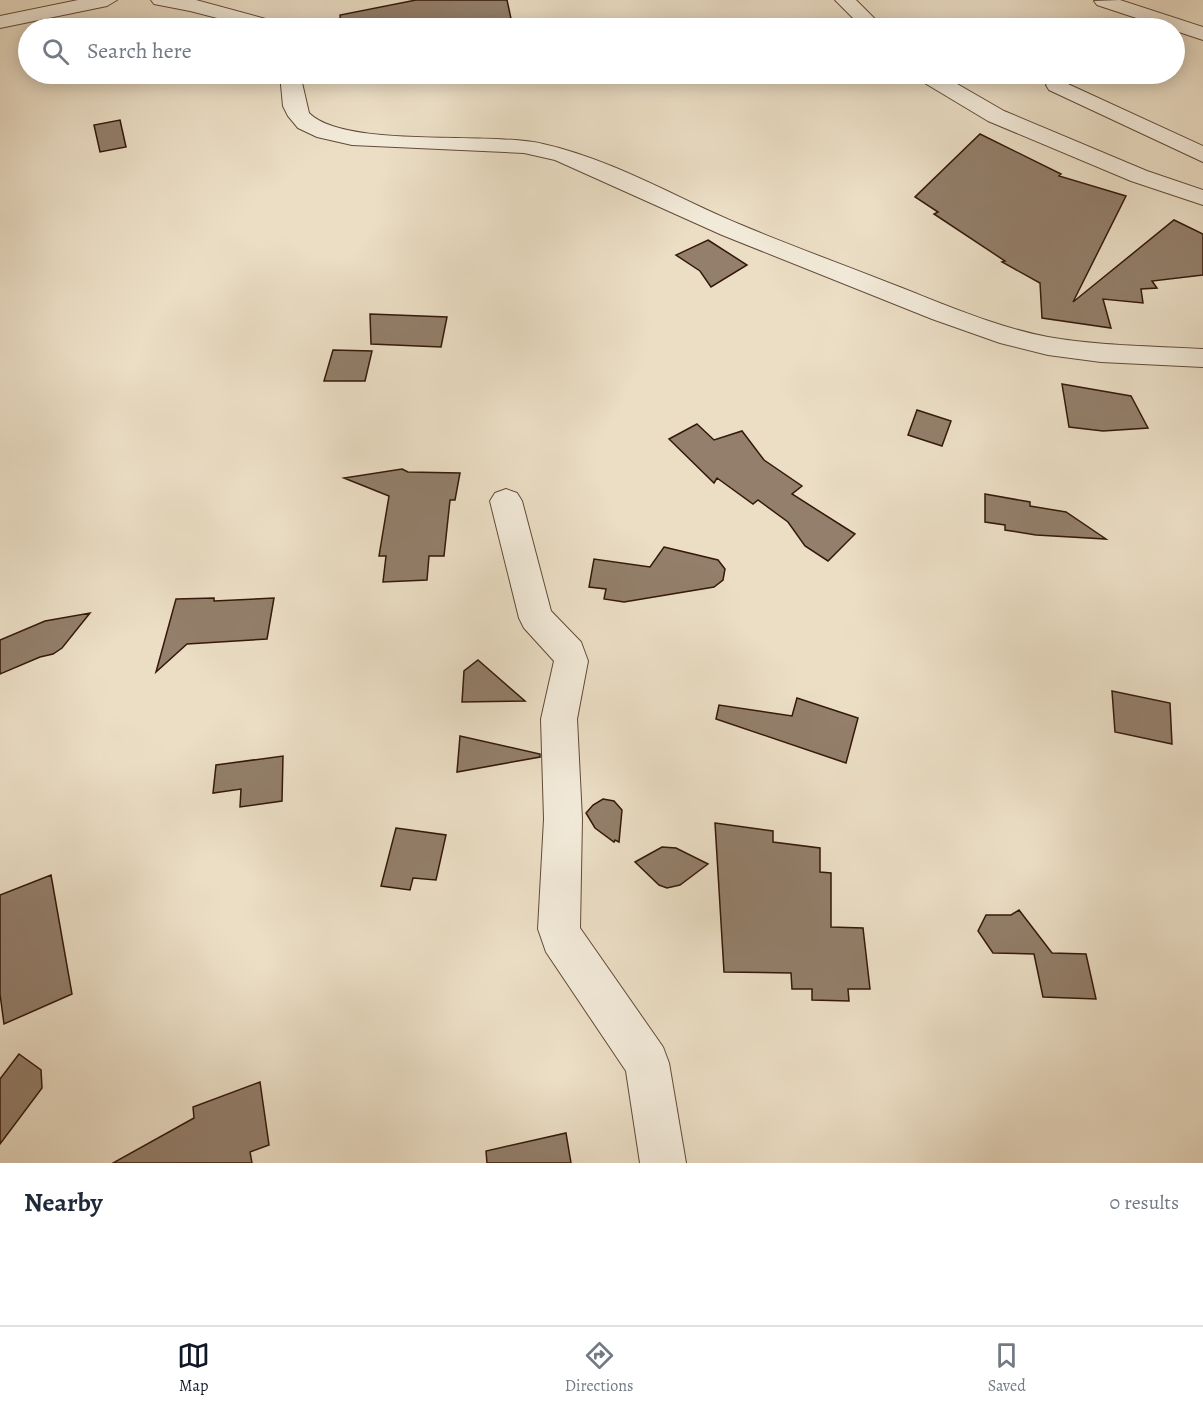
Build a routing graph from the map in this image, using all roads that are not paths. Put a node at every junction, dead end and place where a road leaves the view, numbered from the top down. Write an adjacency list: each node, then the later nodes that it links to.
1 (107, 0): 6 (street)
2 (161, 0): 7 (street)
3 (846, 0): 8 (street)
4 (1104, 1): 9 (street)
5 (18, 18): 10 (street)
6 (19, 18)
7 (240, 18)
8 (864, 18)
9 (1155, 18)
10 (0, 22)
11 (1185, 28): 12 (street)
12 (1203, 34)
13 (291, 84): 18 (street)
14 (943, 84): 17 (street)
15 (1057, 85): 16 (street)
16 (1203, 155)
17 (1203, 198)
18 (1203, 358)
19 (506, 501): 20 (street)
20 (663, 1163)

